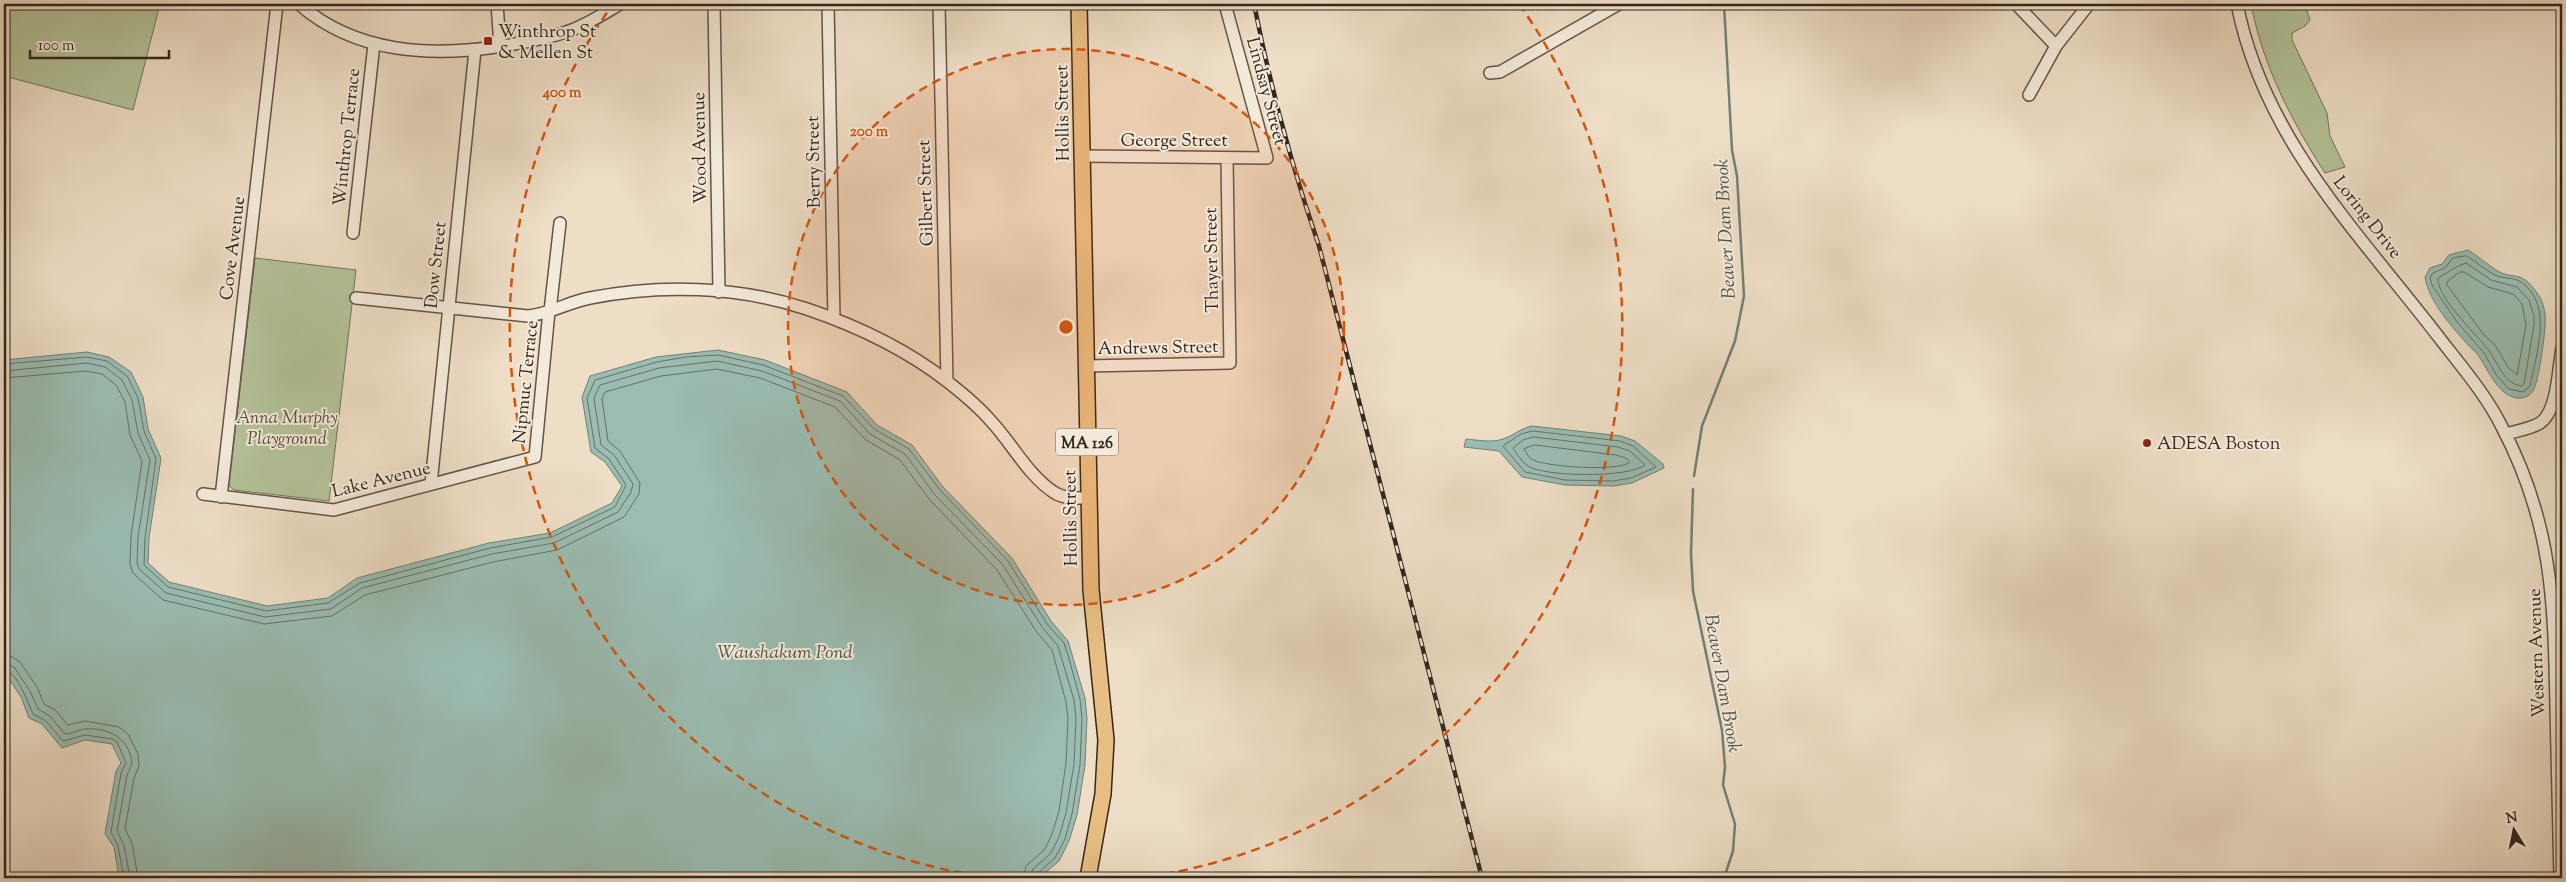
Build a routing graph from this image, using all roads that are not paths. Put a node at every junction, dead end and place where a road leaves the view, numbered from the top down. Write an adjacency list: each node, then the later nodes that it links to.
1 (277, 4): 38 (street, Cove Avenue)
2 (299, 4): 14 (street)
3 (497, 4): 15 (street)
4 (620, 4): 15 (street)
5 (714, 4): 25 (street, Wood Avenue)
6 (828, 4): 29 (street, Berry Street)
7 (938, 4): 33 (street, Gilbert Street)
8 (1079, 4): 20 (main road, Hollis Street / MA 126)
9 (1225, 4): 22 (street, Lindsay Street)
10 (1619, 4): 18 (street)
11 (2016, 4): 16 (street)
12 (2089, 4): 16 (street)
13 (2237, 4): 34 (street, Loring Drive)
14 (374, 44): 17 (street); 24 (street, Winthrop Terrace)
15 (500, 46): 17 (street)
16 (2056, 46): 19 (street)
17 (475, 50): 27 (street, Dow Street)
18 (1490, 73)
19 (2029, 95)
20 (1082, 156): 21 (street, George Street); 32 (main road, Hollis Street / MA 126)
21 (1227, 158): 22 (street, George Street); 31 (street, Thayer Street)
22 (1267, 158)
23 (560, 223): 28 (street, Nipmuc Terrace)
24 (354, 234)
25 (718, 292): 28 (street); 29 (street)
26 (356, 298): 27 (street)
27 (448, 308): 28 (street); 36 (street, Dow Street)
28 (550, 311): 35 (street, Nipmuc Terrace)
29 (834, 319): 33 (street)
30 (2562, 348): 34 (street)
31 (1230, 362): 32 (street, Andrews Street)
32 (1086, 366): 39 (main road, Hollis Street / MA 126)
33 (947, 381): 39 (street)
34 (2506, 434): 41 (street, Western Avenue)
35 (535, 457): 36 (street, Lake Avenue)
36 (431, 484): 38 (street, Lake Avenue)
37 (203, 494): 38 (street, Lake Avenue)
38 (221, 497)
39 (1088, 498): 40 (main road, Hollis Street / MA 126)
40 (1088, 878)
41 (2560, 878)

